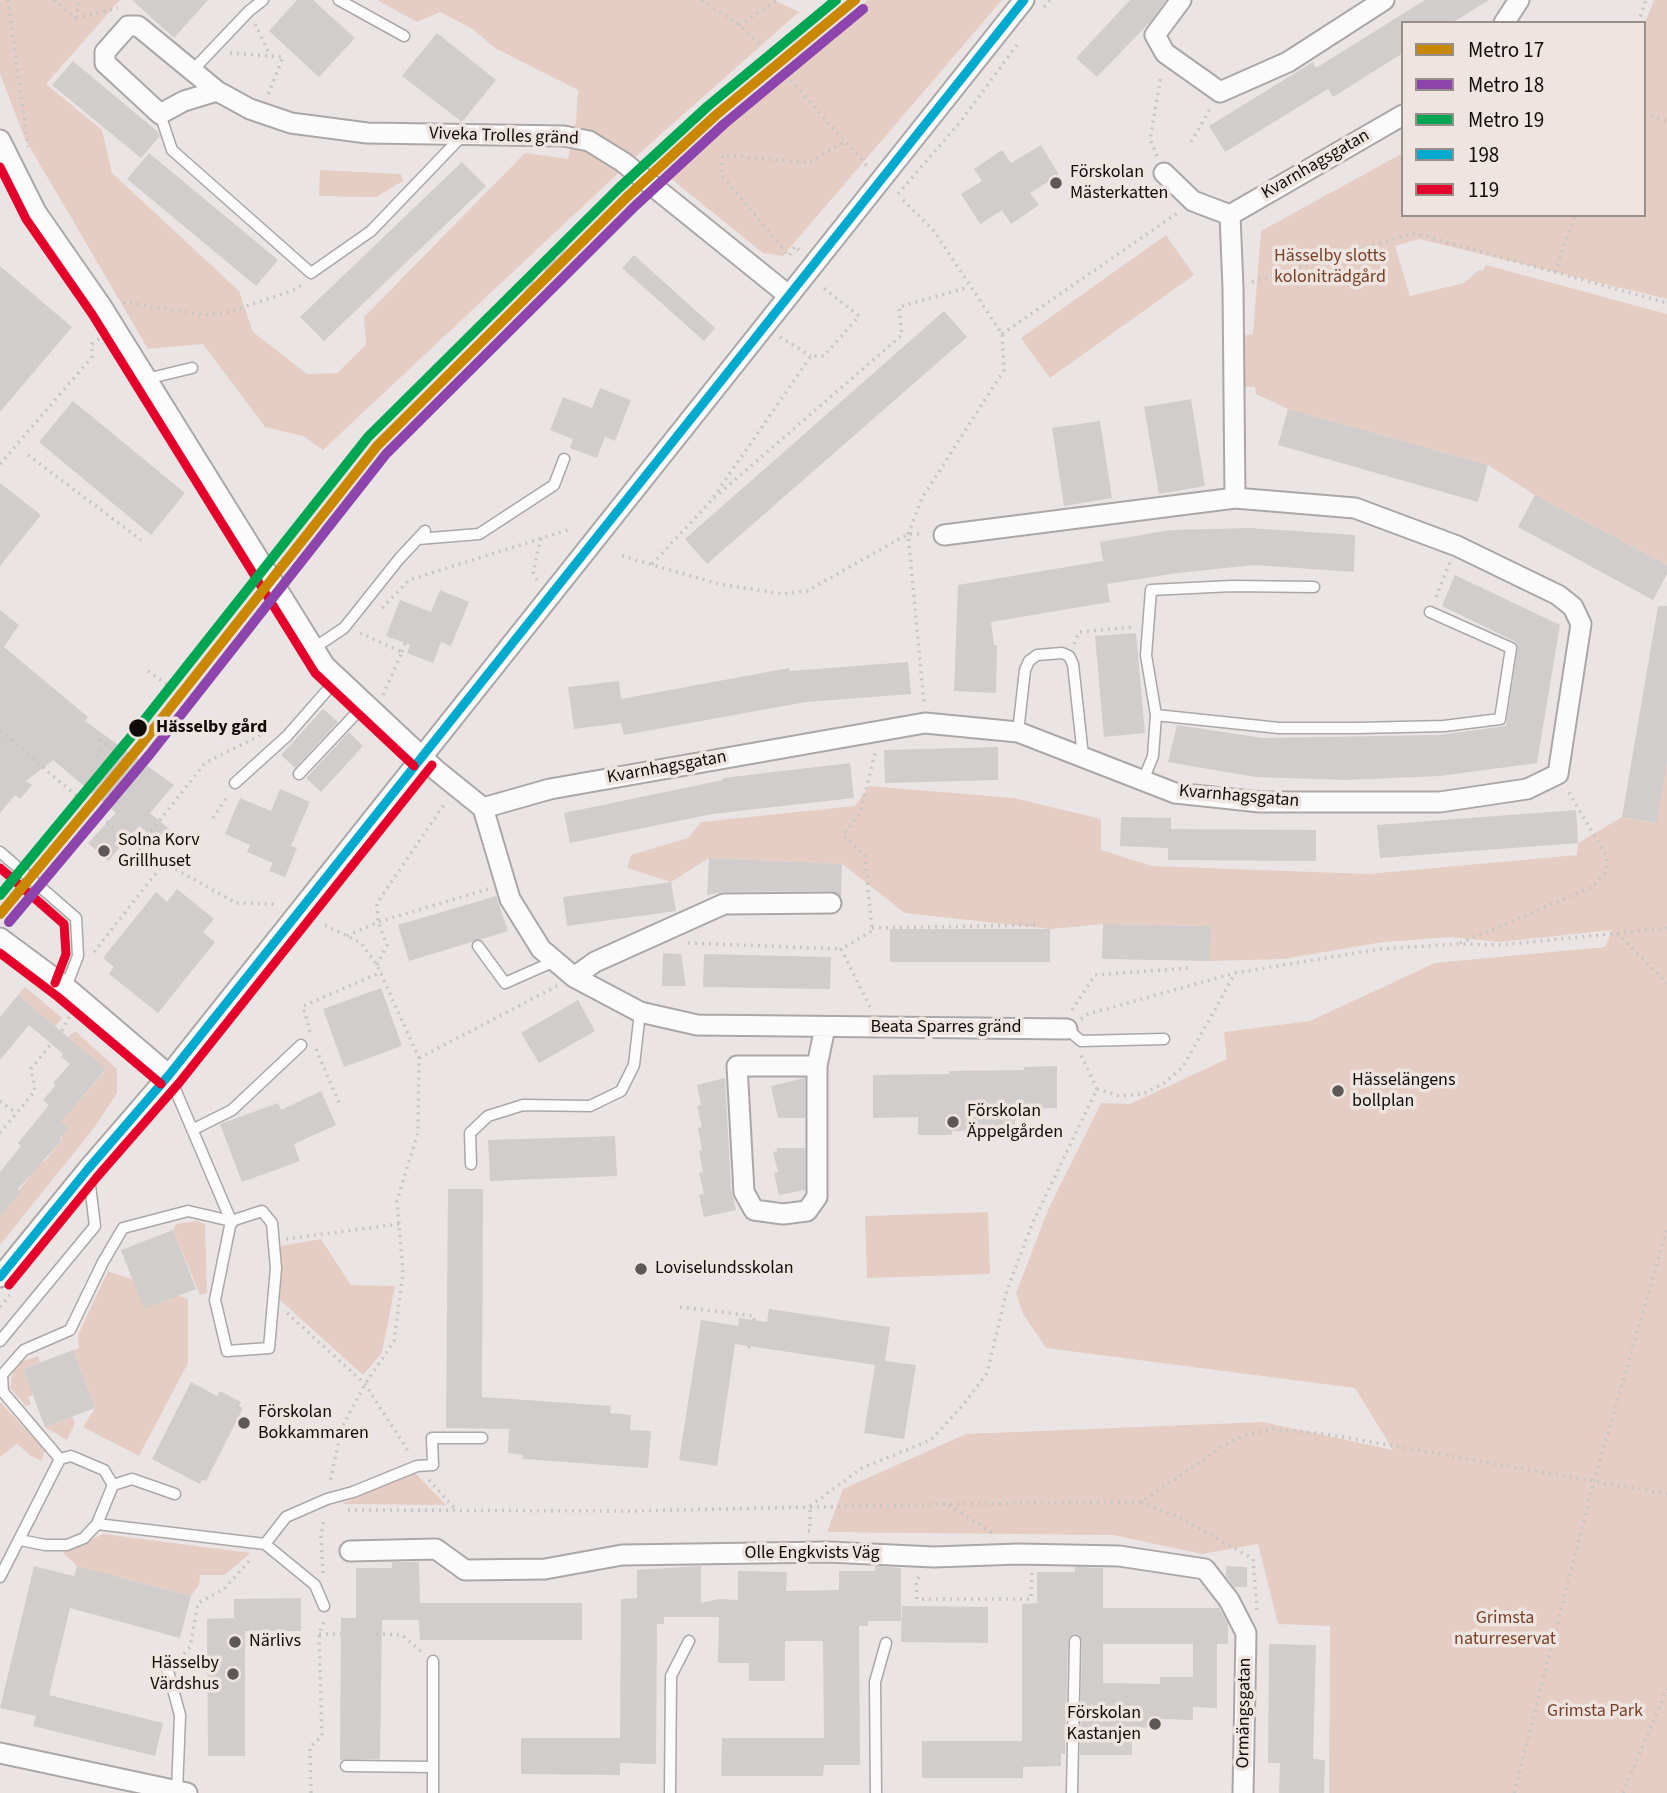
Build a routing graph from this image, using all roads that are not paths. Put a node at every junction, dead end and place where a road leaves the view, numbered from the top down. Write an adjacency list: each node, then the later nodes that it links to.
1 (263, 0): 9 (lane)
2 (339, 0): 8 (lane)
3 (1024, 0): 17 (street)
4 (1181, 0): 5 (street)
5 (1384, 0)
6 (1519, 0): 7 (street)
7 (1505, 21)
8 (404, 36)
9 (192, 71): 10 (street, Viveka Trolles gränd); 11 (street, Viveka Trolles gränd)
10 (217, 91): 11 (street); 13 (street, Viveka Trolles gränd)
11 (160, 114): 13 (lane)
12 (1401, 116): 16 (street, Kvarnhagsgatan)
13 (463, 135): 17 (street, Viveka Trolles gränd)
14 (0, 140): 19 (street)
15 (1164, 173): 16 (street)
16 (1230, 215): 21 (street)
17 (788, 295): 31 (street)
18 (191, 368): 19 (lane)
19 (146, 379): 25 (street)
20 (564, 459): 25 (lane)
21 (1235, 498): 22 (street); 33 (street, Kvarnhagsgatan)
22 (944, 535)
23 (1314, 587): 28 (lane)
24 (1430, 612): 28 (lane)
25 (314, 648): 26 (street)
26 (338, 678): 27 (street); 34 (lane)
27 (370, 709): 31 (street); 32 (lane)
28 (1156, 715): 33 (lane)
29 (1018, 732): 30 (street, Kvarnhagsgatan); 30 (lane); 35 (street, Kvarnhagsgatan)
30 (1083, 756): 33 (street, Kvarnhagsgatan)
31 (422, 757): 35 (street); 49 (street)
32 (299, 774)
33 (1143, 781)
34 (235, 783)
35 (483, 808): 40 (street, Beata Sparres gränd)
36 (0, 852): 42 (lane)
37 (831, 903): 41 (street)
38 (0, 938): 42 (street)
39 (478, 946): 40 (lane)
40 (555, 961): 41 (street, Beata Sparres gränd)
41 (574, 977): 43 (street, Beata Sparres gränd)
42 (66, 986): 49 (street)
43 (640, 1012): 44 (street, Beata Sparres gränd); 51 (lane)
44 (825, 1027): 45 (street, Beata Sparres gränd); 48 (street)
45 (1063, 1029): 46 (lane)
46 (1164, 1040)
47 (301, 1045): 50 (lane)
48 (817, 1066): 48 (street)
49 (169, 1075): 50 (lane); 52 (street)
50 (192, 1130): 53 (lane)
51 (471, 1164)
52 (88, 1169): 54 (street); 55 (lane)
53 (232, 1225): 53 (lane); 57 (lane)
54 (0, 1277)
55 (0, 1341)
56 (482, 1438): 62 (lane)
57 (60, 1459): 58 (lane); 61 (lane)
58 (113, 1485): 59 (lane); 60 (lane)
59 (175, 1494)
60 (97, 1524): 61 (lane); 62 (lane)
61 (20, 1540): 64 (lane)
62 (265, 1544): 65 (lane)
63 (349, 1551): 66 (street, Olle Engkvists Väg)
64 (0, 1577)
65 (324, 1606)
66 (1246, 1633): 81 (street, Ormängsgatan)
67 (689, 1641): 78 (lane)
68 (1075, 1641): 80 (lane)
69 (886, 1643): 79 (lane)
70 (433, 1661): 74 (lane)
71 (168, 1671): 75 (lane)
72 (0, 1753): 75 (street)
73 (346, 1766): 74 (lane)
74 (433, 1767): 77 (lane)
75 (177, 1792): 76 (street)
76 (187, 1793)
77 (433, 1793)
78 (670, 1793)
79 (876, 1793)
80 (1072, 1793)
81 (1243, 1793)

